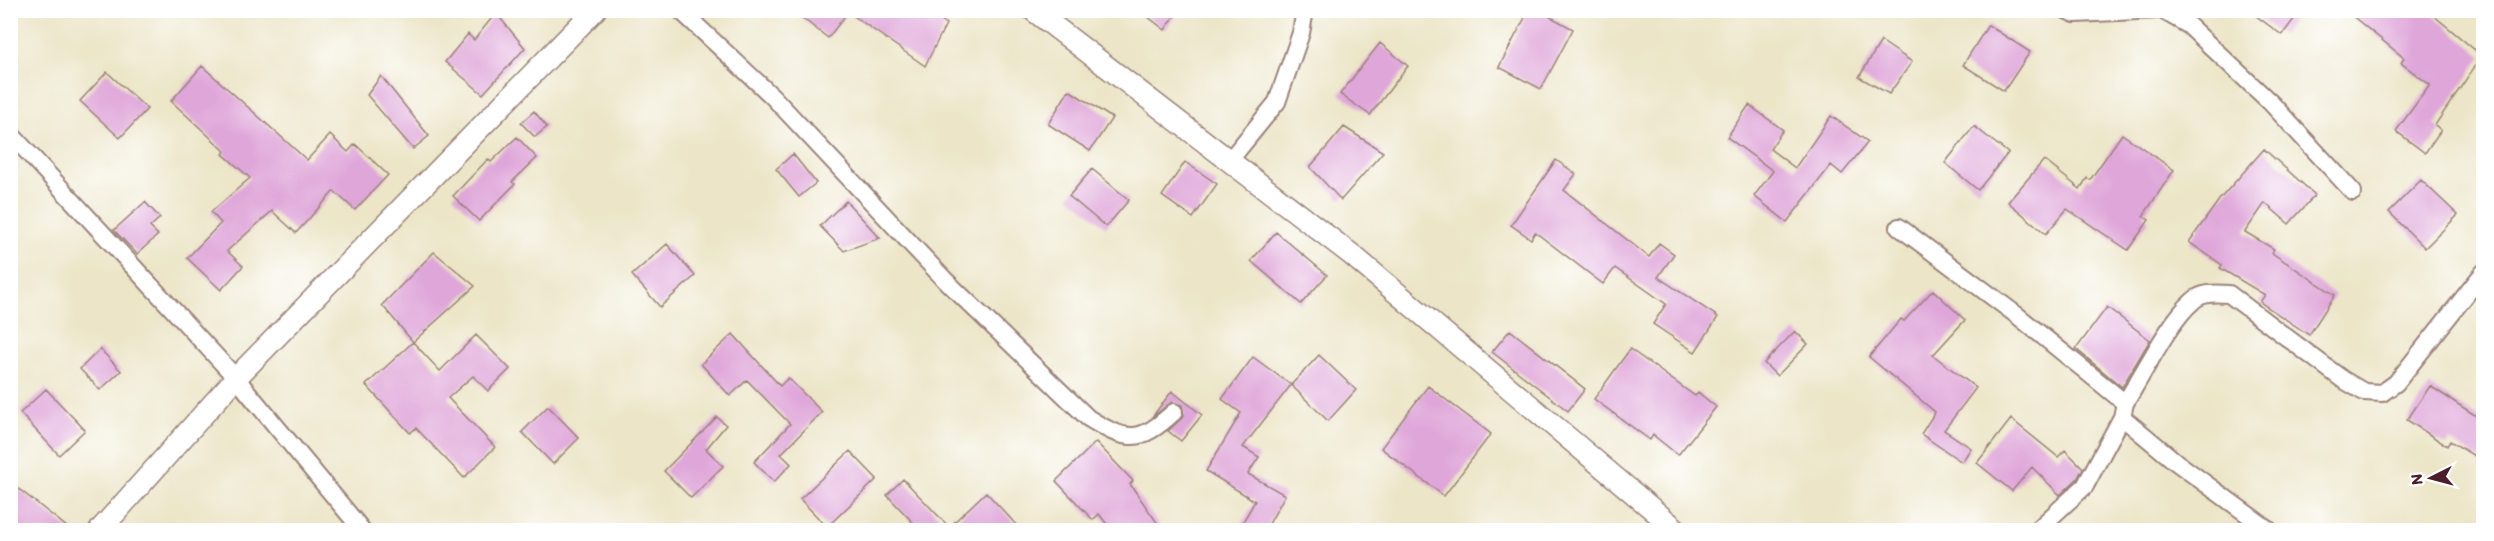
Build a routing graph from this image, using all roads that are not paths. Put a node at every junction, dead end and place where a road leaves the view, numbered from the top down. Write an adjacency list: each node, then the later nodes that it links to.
1 (595, 10): 12 (street)
2 (680, 10): 14 (street)
3 (1033, 10): 8 (street)
4 (1305, 10): 8 (street)
5 (2066, 10): 6 (street)
6 (2160, 10): 9 (street)
7 (10, 133): 12 (street)
8 (1229, 160): 17 (street)
9 (2353, 192)
10 (1899, 227): 13 (street)
11 (2484, 272): 13 (street)
12 (236, 378): 15 (street); 16 (street)
13 (2124, 410): 18 (street); 19 (street)
14 (1174, 412)
15 (100, 531)
16 (362, 531)
17 (1677, 531)
18 (2037, 531)
19 (2269, 531)

